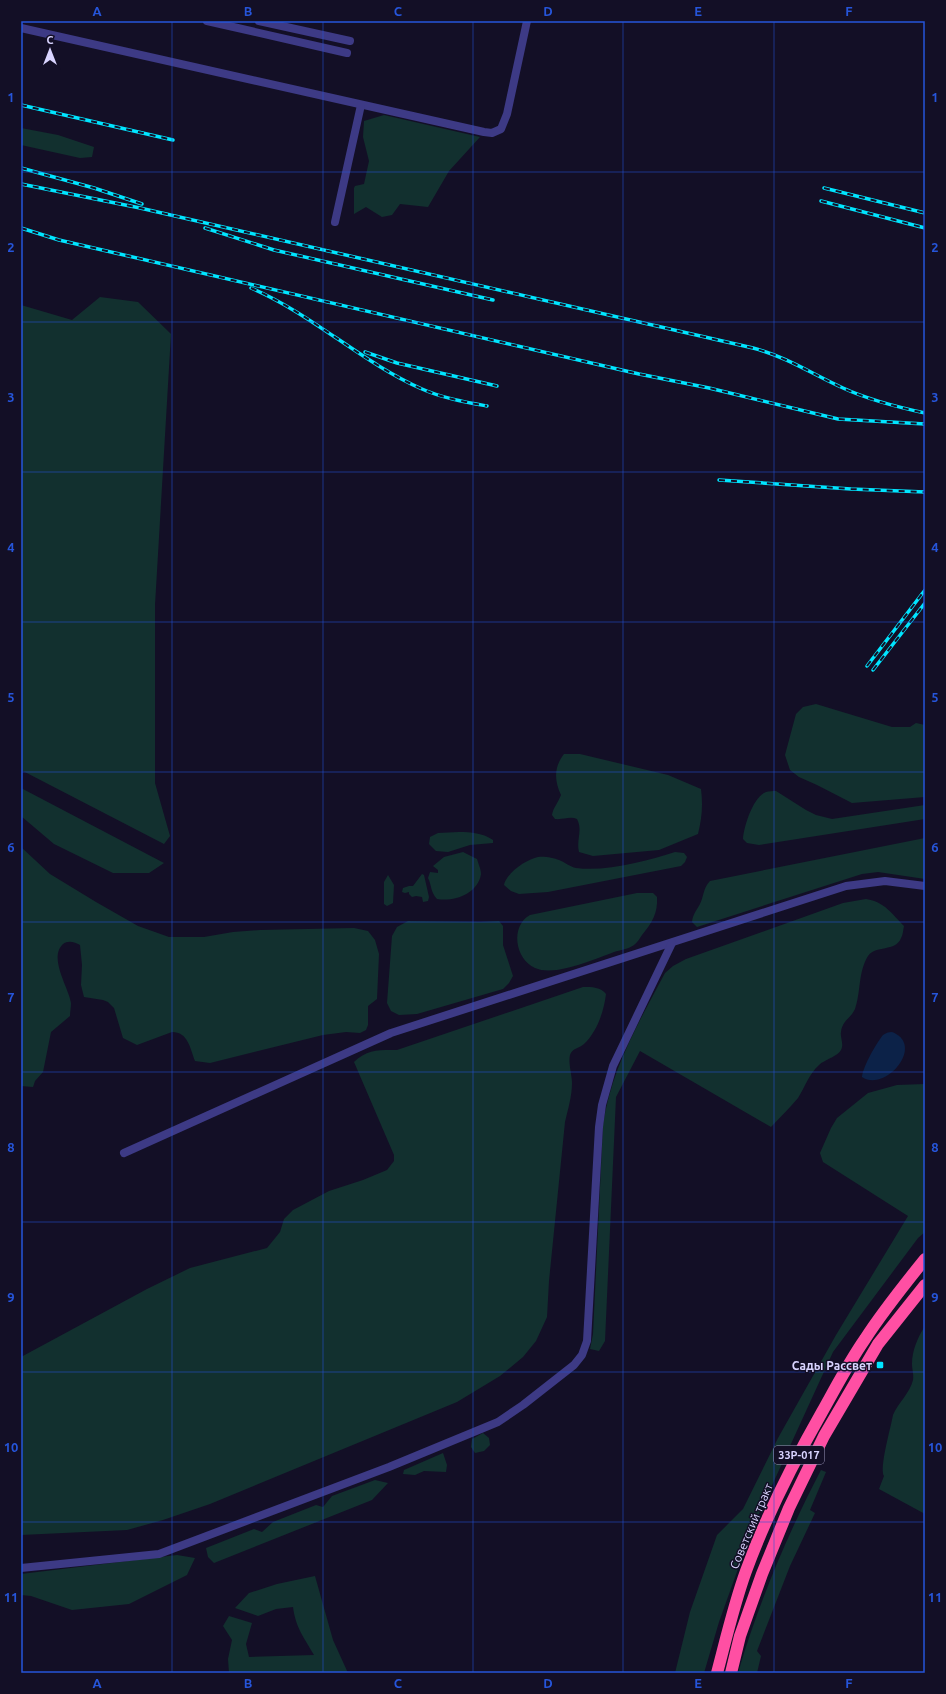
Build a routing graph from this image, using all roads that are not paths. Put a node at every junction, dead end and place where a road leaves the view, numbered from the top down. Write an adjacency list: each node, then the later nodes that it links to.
1 (207, 21): 6 (street)
2 (259, 21): 5 (street)
3 (527, 21): 7 (street)
4 (21, 28): 7 (street)
5 (350, 41)
6 (347, 53)
7 (361, 105): 8 (street)
8 (336, 222)
9 (925, 886): 10 (street)
10 (672, 943): 11 (street); 14 (street)
11 (124, 1153)
12 (925, 1259): 15 (highway, Советский тракт / 33Р-017)
13 (925, 1285): 16 (highway, 33Р-017)
14 (21, 1568)
15 (717, 1673)
16 (731, 1673)

